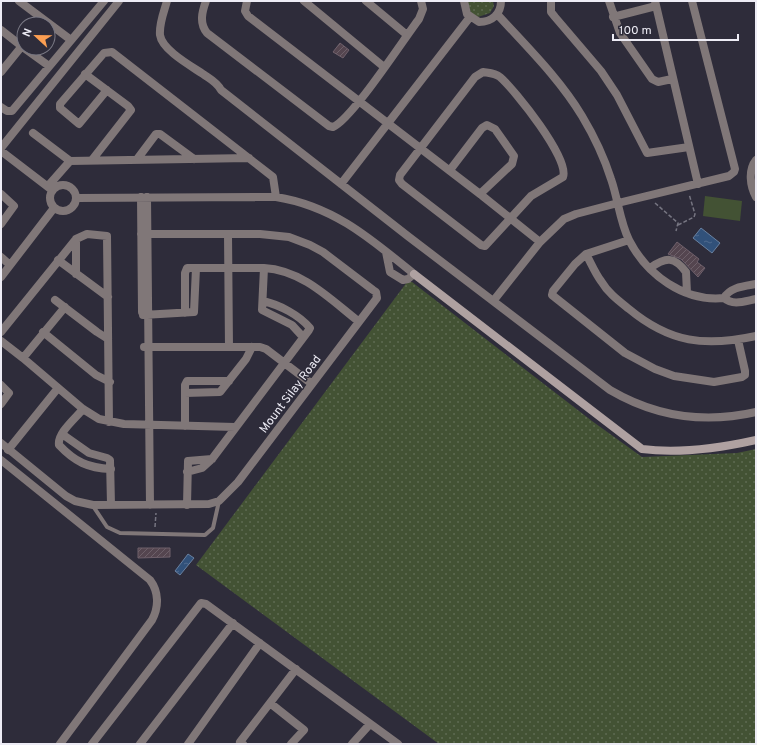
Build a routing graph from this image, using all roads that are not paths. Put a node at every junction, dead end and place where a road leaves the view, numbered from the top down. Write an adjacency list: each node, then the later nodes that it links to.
1 (19, 1): 21 (street)
2 (104, 1): 21 (street)
3 (119, 1): 37 (street)
4 (167, 1): 45 (street)
5 (206, 1): 31 (street)
6 (247, 1): 31 (street)
7 (304, 1): 26 (street)
8 (366, 1): 20 (street)
9 (421, 1): 20 (street)
10 (464, 1): 18 (street)
11 (501, 1): 16 (street)
12 (550, 1): 35 (street)
13 (609, 1): 17 (street)
14 (692, 1): 46 (street)
15 (656, 3): 17 (street); 29 (street)
16 (498, 14): 18 (street); 54 (street)
17 (613, 16): 29 (street)
18 (470, 17): 33 (street)
19 (1, 30): 22 (street)
20 (407, 35): 26 (street)
21 (71, 40): 25 (street)
22 (16, 42)
23 (16, 55): 27 (street)
24 (35, 56): 25 (street)
25 (49, 66): 32 (street)
26 (384, 67): 31 (street)
27 (1, 72)
28 (85, 74): 30 (street); 30 (street); 39 (street)
29 (672, 79): 35 (street)
30 (107, 90): 41 (street)
31 (359, 101): 33 (street)
32 (1, 107)
33 (389, 124): 36 (street); 45 (street)
34 (33, 133): 43 (street)
35 (689, 147): 46 (street)
36 (420, 148): 44 (street); 56 (street); 56 (street)
37 (1, 150): 47 (street)
38 (138, 158): 40 (street); 40 (street); 41 (street)
39 (250, 158): 40 (street); 50 (street)
40 (194, 159)
41 (92, 160): 43 (street)
42 (756, 160): 51 (street)
43 (70, 161): 47 (street)
44 (450, 170): 48 (street); 48 (street)
45 (341, 184): 80 (street)
46 (698, 184): 54 (street)
47 (51, 188): 53 (street); 55 (street)
48 (480, 194): 56 (street)
49 (144, 197): 50 (street); 53 (street); 58 (street)
50 (276, 197): 63 (street)
51 (756, 197)
52 (2, 198): 57 (street)
53 (77, 198): 55 (street)
54 (618, 203): 61 (street); 62 (street)
55 (54, 208): 67 (street)
56 (510, 217): 62 (street)
57 (1, 224)
58 (145, 234): 59 (street); 83 (street)
59 (228, 234): 68 (street); 84 (street, Mount Silay Road)
60 (76, 239): 66 (street); 71 (street); 76 (street)
61 (629, 240): 64 (street); 70 (street)
62 (540, 242): 80 (street)
63 (386, 252): 72 (street); 72 (street)
64 (586, 254): 90 (street); 90 (street)
65 (1, 256): 67 (street)
66 (58, 260): 71 (street); 85 (street)
67 (10, 265): 73 (street)
68 (228, 267): 69 (street); 83 (street); 94 (street)
69 (264, 268): 81 (street); 84 (street)
70 (650, 268): 75 (street); 75 (street)
71 (76, 274): 76 (street)
72 (414, 274): 111 (street)
73 (1, 277)
74 (756, 284): 77 (street)
75 (687, 293): 77 (street)
76 (108, 297): 89 (street)
77 (724, 298): 78 (street)
78 (756, 299)
79 (55, 300): 82 (street)
80 (494, 300): 105 (street)
81 (263, 301): 88 (street); 88 (street)
82 (65, 307): 86 (street); 89 (street)
83 (145, 315): 93 (street)
84 (358, 322): 99 (street, Mount Silay Road)
85 (1, 332)
86 (44, 332): 95 (street); 98 (street)
87 (756, 336): 90 (street)
88 (303, 338): 96 (street)
89 (108, 339): 98 (street)
90 (738, 340)
91 (1, 341): 95 (street)
92 (252, 346): 94 (street); 96 (street); 97 (street)
93 (146, 347): 94 (street); 107 (street)
94 (229, 347)
95 (23, 358): 101 (street)
96 (284, 364): 99 (street); 109 (street)
97 (229, 381): 102 (street); 102 (street)
98 (110, 382): 106 (street)
99 (312, 384): 118 (street, Mount Silay Road)
100 (1, 385): 103 (street)
101 (58, 388): 104 (street); 113 (street)
102 (185, 393): 108 (street)
103 (2, 401)
104 (83, 409): 106 (street); 110 (street)
105 (756, 412)
106 (109, 422): 107 (street)
107 (147, 425): 108 (street); 120 (street)
108 (185, 426): 109 (street)
109 (235, 427): 114 (street)
110 (62, 434): 116 (street); 116 (street)
111 (756, 440)
112 (1, 444): 113 (street)
113 (8, 450): 122 (street)
114 (212, 459): 117 (street); 117 (street)
115 (1, 460): 128 (street)
116 (111, 469): 119 (street)
117 (187, 472): 121 (street)
118 (219, 501): 121 (street); 122 (lane)
119 (111, 505): 120 (street); 122 (street)
120 (150, 505): 121 (street)
121 (187, 505)
122 (93, 506)
123 (233, 623): 124 (street); 129 (street); 130 (street)
124 (260, 643): 125 (street); 131 (street)
125 (296, 669): 126 (street); 127 (street)
126 (270, 703): 132 (street); 133 (street)
127 (370, 724): 134 (street); 135 (street)
128 (60, 744)
129 (92, 744)
130 (140, 744)
131 (188, 744)
132 (243, 744)
133 (291, 744)
134 (352, 744)
135 (398, 744)

